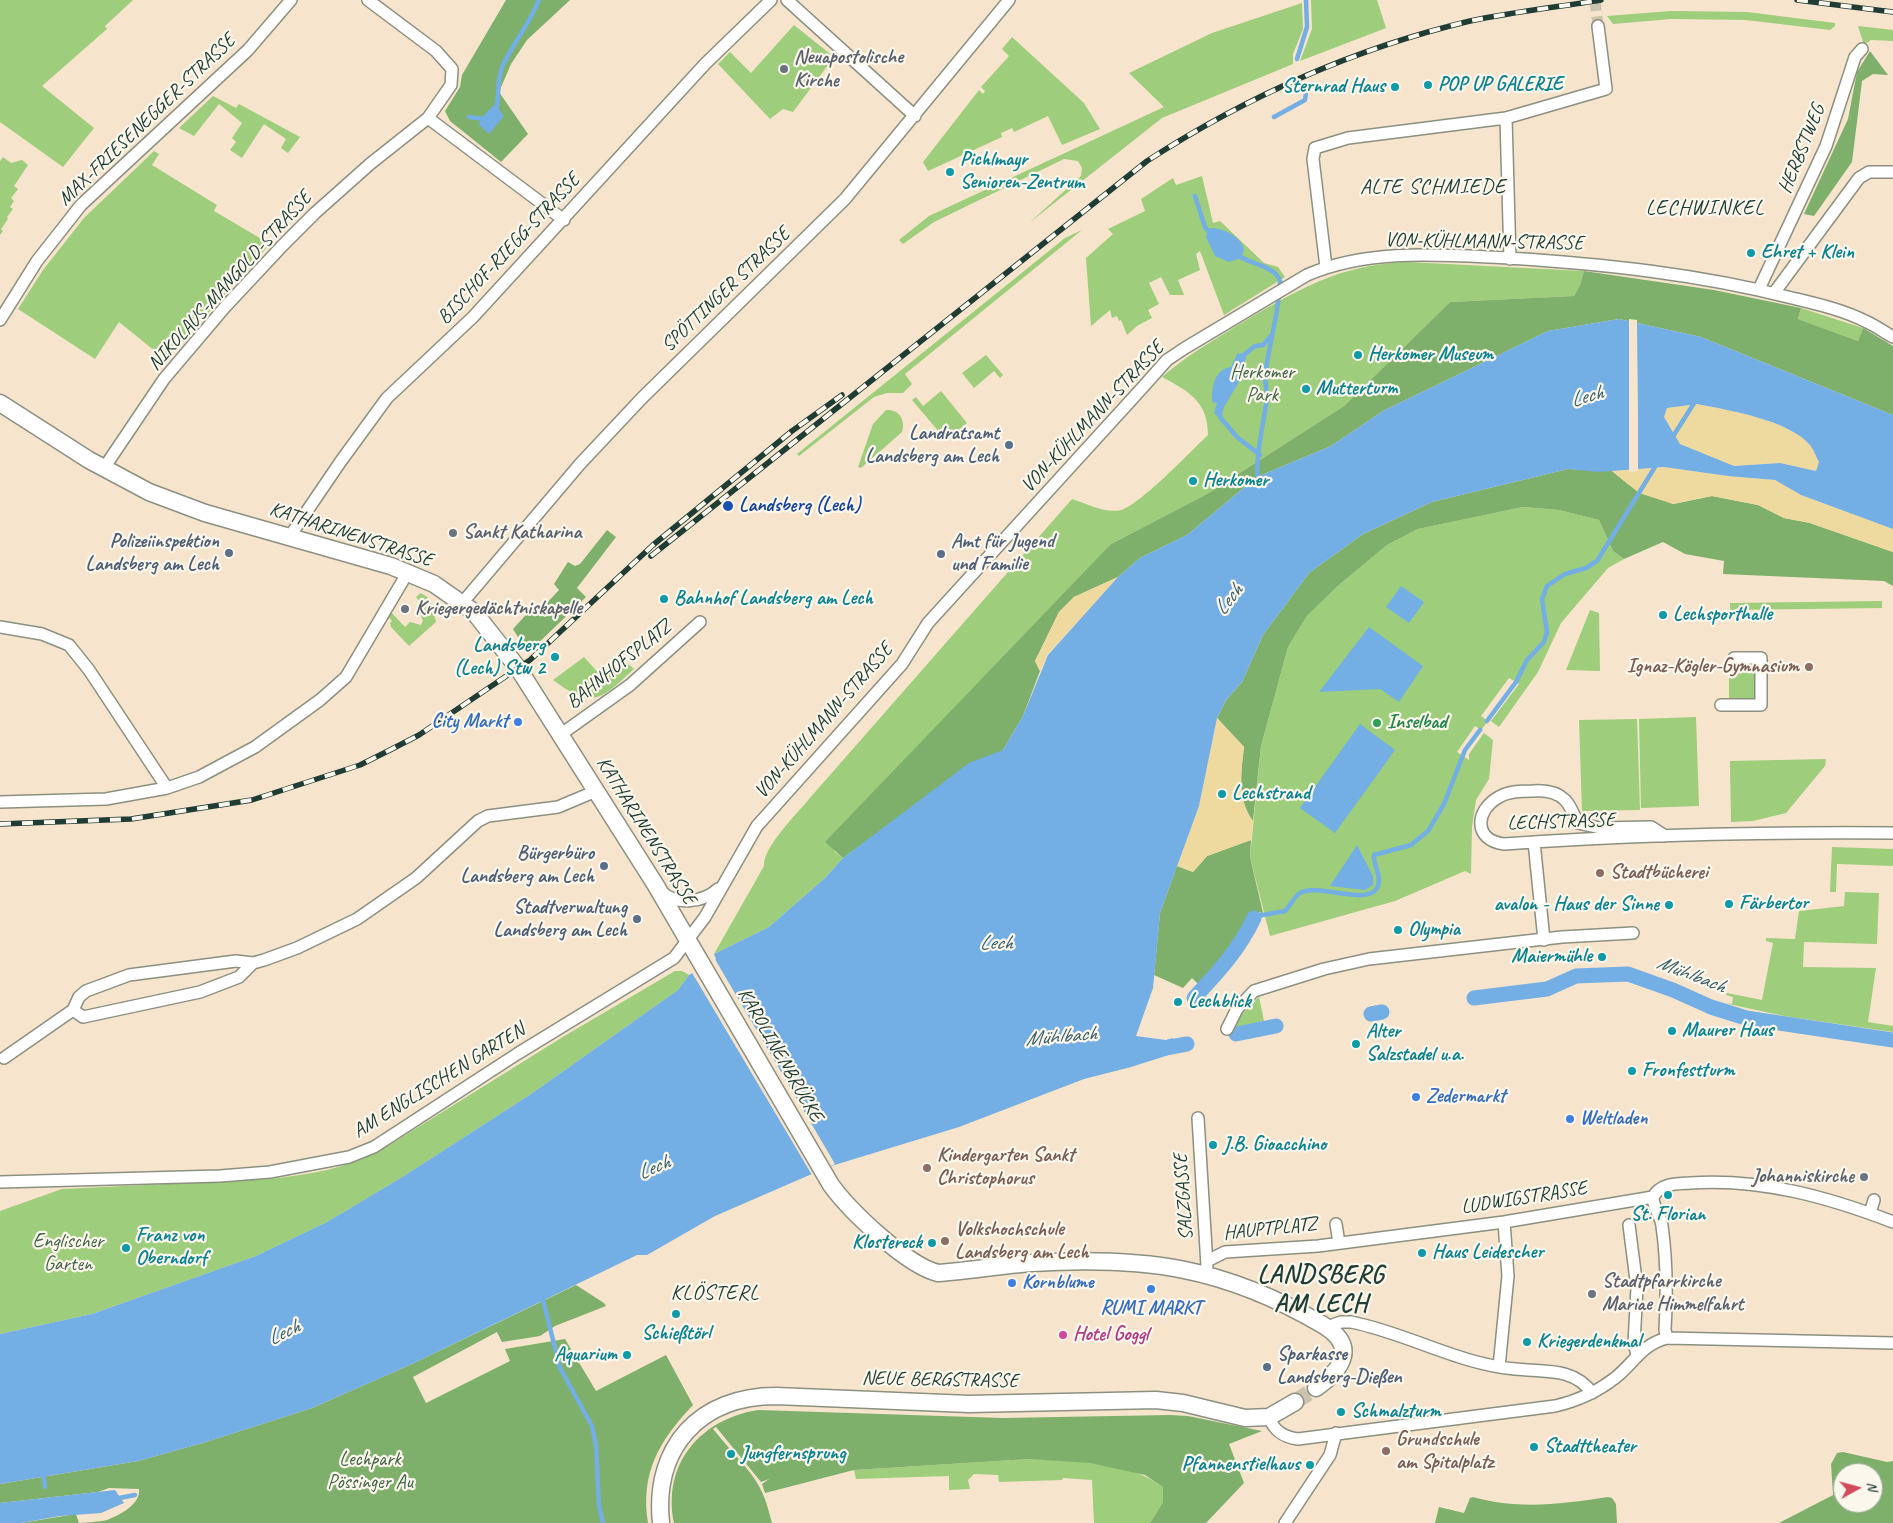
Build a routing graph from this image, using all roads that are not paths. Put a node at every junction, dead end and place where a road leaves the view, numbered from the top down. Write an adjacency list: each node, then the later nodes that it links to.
1 (291, 0): 17 (street, MAX-FRIESENEGGER-STRASSE)
2 (368, 0): 9 (street, NIKOLAUS-MANGOLD-STRASSE)
3 (771, 0): 12 (street, BISCHOF-RIEGG-STRASSE)
4 (787, 0): 8 (street)
5 (1009, 0): 8 (street, SPÖTTINGER STRASSE)
6 (1598, 26): 10 (street)
7 (1862, 49): 15 (street, HERBSTWEG)
8 (915, 116): 23 (street, SPÖTTINGER STRASSE)
9 (428, 118): 12 (street); 20 (street, NIKOLAUS-MANGOLD-STRASSE)
10 (1506, 118): 13 (street); 14 (street)
11 (1893, 172): 16 (street)
12 (564, 220): 21 (street, BISCHOF-RIEGG-STRASSE)
13 (1510, 259): 14 (street, VON-KÜHLMANN-STRASSE); 15 (street, VON-KÜHLMANN-STRASSE)
14 (1326, 267): 35 (street, VON-KÜHLMANN-STRASSE)
15 (1759, 289): 16 (street, VON-KÜHLMANN-STRASSE)
16 (1774, 293): 18 (street, VON-KÜHLMANN-STRASSE)
17 (0, 320)
18 (1893, 337)
19 (0, 403): 20 (main road, KATHARINENSTRASSE)
20 (104, 468): 21 (main road, KATHARINENSTRASSE)
21 (290, 536): 22 (main road, KATHARINENSTRASSE)
22 (408, 572): 23 (main road, KATHARINENSTRASSE); 29 (street)
23 (463, 602): 28 (main road, KATHARINENSTRASSE)
24 (700, 622): 28 (street, BAHNHOFSPLATZ)
25 (0, 627): 29 (street)
26 (1734, 658): 27 (street)
27 (1721, 705)
28 (560, 735): 30 (main road, KATHARINENSTRASSE)
29 (167, 788): 31 (street)
30 (596, 791): 36 (main road, KATHARINENSTRASSE); 41 (street)
31 (0, 802)
32 (1893, 833): 33 (street, LECHSTRASSE)
33 (1665, 836): 34 (street, LECHSTRASSE); 34 (street, LECHSTRASSE)
34 (1534, 842): 39 (street)
35 (729, 876): 36 (street, VON-KÜHLMANN-STRASSE); 38 (street, VON-KÜHLMANN-STRASSE)
36 (655, 884): 38 (main road, KATHARINENSTRASSE)
37 (1633, 933): 39 (street)
38 (688, 940): 40 (main road, KATHARINENSTRASSE); 46 (street, AM ENGLISCHEN GARTEN)
39 (1544, 940): 43 (street)
40 (701, 961): 56 (main road, KAROLINENBRÜCKE)
41 (253, 963): 42 (street); 42 (street)
42 (74, 1010): 44 (street)
43 (1227, 1029)
44 (4, 1058)
45 (1198, 1118): 56 (street, SALZGASSE)
46 (0, 1182)
47 (1652, 1197): 49 (street); 50 (street, LUDWIGSTRASSE); 58 (street)
48 (1874, 1200): 49 (street)
49 (1870, 1213): 51 (street)
50 (1504, 1222): 54 (street, LUDWIGSTRASSE); 61 (street)
51 (1893, 1222)
52 (1336, 1224): 55 (street, HAUPTPLATZ)
53 (1629, 1226): 60 (street)
54 (1400, 1234): 55 (street, HAUPTPLATZ)
55 (1339, 1243): 56 (street, HAUPTPLATZ)
56 (1207, 1267): 57 (main road)
57 (1327, 1327): 61 (street); 62 (main road)
58 (1667, 1338): 59 (street); 60 (street)
59 (1893, 1343)
60 (1637, 1355): 63 (street)
61 (1499, 1367): 63 (street)
62 (1316, 1388)
63 (1592, 1393): 66 (street)
64 (1295, 1402): 65 (main road, NEUE BERGSTRASSE)
65 (1269, 1417): 66 (street); 67 (main road, NEUE BERGSTRASSE)
66 (1336, 1433): 68 (street)
67 (661, 1523)
68 (1285, 1523)

